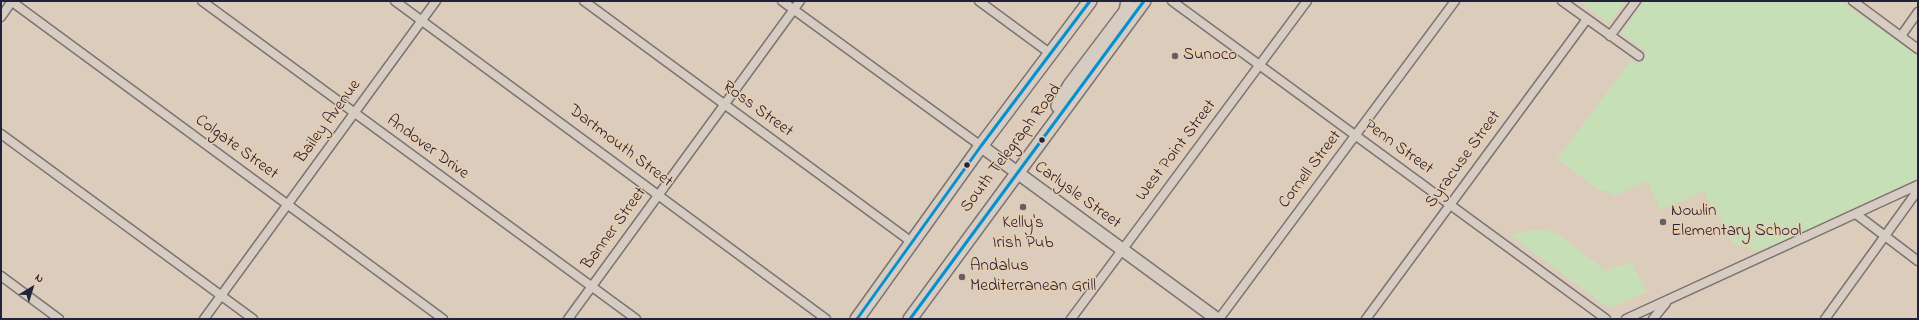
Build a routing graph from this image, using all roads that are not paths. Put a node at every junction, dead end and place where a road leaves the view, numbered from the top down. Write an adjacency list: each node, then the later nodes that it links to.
1 (12, 1): 20 (street); 39 (street, Colgate Street)
2 (202, 1): 30 (street, Andover Drive)
3 (395, 1): 22 (street, Dartmouth Street)
4 (436, 1): 22 (street, Bailey Avenue)
5 (584, 1): 29 (street, Ross Street)
6 (782, 1): 18 (street, Carlysle Street)
7 (800, 1): 18 (street, Banner Street)
8 (979, 1): 26 (street)
9 (1090, 1): 26 (main road, South Telegraph Road)
10 (1128, 1): 31 (main road)
11 (1144, 1): 31 (main road, South Telegraph Road)
12 (1172, 1): 28 (street, Penn Street)
13 (1307, 1): 28 (street, West Point Street)
14 (1455, 1): 33 (street, Cornell Street)
15 (1562, 1): 21 (street)
16 (1636, 1): 23 (street)
17 (1853, 1): 24 (street)
18 (793, 9): 29 (street, Banner Street); 34 (street, Carlysle Street)
19 (1918, 12): 24 (street)
20 (1, 17)
21 (1587, 19): 23 (street); 40 (street, Syracuse Street)
22 (422, 20): 30 (street, Bailey Avenue); 38 (street, Dartmouth Street)
23 (1610, 36): 27 (street)
24 (1900, 36): 25 (street)
25 (1918, 49)
26 (1051, 54): 34 (main road, South Telegraph Road)
27 (1639, 56)
28 (1259, 66): 33 (street, Penn Street); 45 (street, West Point Street)
29 (724, 105): 38 (street, Banner Street); 44 (street, Ross Street)
30 (355, 113): 39 (street, Bailey Avenue); 48 (street, Andover Drive)
31 (1050, 128): 35 (main road, South Telegraph Road)
32 (1, 134): 49 (street)
33 (1356, 136): 40 (street, Penn Street); 62 (street, Cornell Street)
34 (981, 146): 35 (street, Carlysle Street); 42 (main road, South Telegraph Road)
35 (1017, 172): 45 (street, Carlysle Street); 60 (main road, South Telegraph Road)
36 (1918, 185): 41 (street)
37 (1918, 190): 43 (street)
38 (658, 195): 48 (street, Banner Street); 57 (street, Dartmouth Street)
39 (287, 204): 49 (street, Bailey Avenue); 54 (street, Colgate Street)
40 (1450, 205): 63 (street, Syracuse Street); 64 (street, Penn Street)
41 (1856, 214): 43 (street); 50 (street)
42 (921, 231): 44 (main road, South Telegraph Road); 59 (main road)
43 (1885, 237): 46 (street); 67 (street)
44 (912, 243): 58 (main road, South Telegraph Road)
45 (1122, 249): 61 (street, West Point Street); 62 (street, Carlysle Street)
46 (1918, 262)
47 (1, 276): 51 (street)
48 (592, 287): 55 (street, Banner Street); 56 (street, Andover Drive)
49 (221, 296): 52 (street, Bailey Avenue); 53 (street)
50 (1667, 300): 65 (street); 66 (street)
51 (59, 319)
52 (204, 319)
53 (253, 319)
54 (443, 319)
55 (568, 319)
56 (636, 319)
57 (826, 319)
58 (857, 319)
59 (868, 319)
60 (910, 319)
61 (1071, 319)
62 (1218, 319)
63 (1366, 319)
64 (1606, 319)
65 (1626, 319)
66 (1653, 319)
67 (1825, 319)

